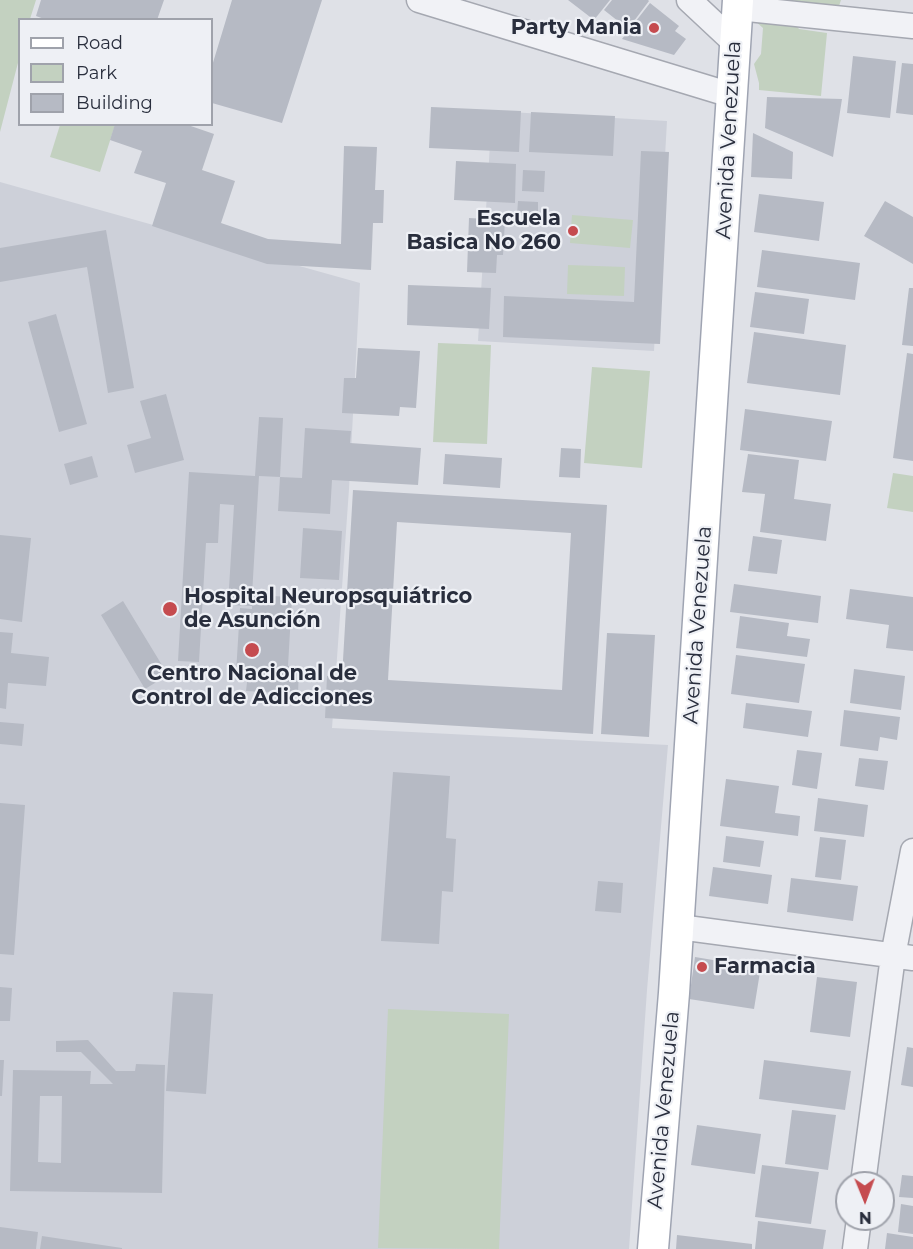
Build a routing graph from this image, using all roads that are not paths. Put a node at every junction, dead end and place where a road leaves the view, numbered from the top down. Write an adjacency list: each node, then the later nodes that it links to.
1 (419, 0): 6 (street)
2 (689, 0): 5 (street)
3 (738, 4): 4 (street); 5 (main road, Avenida Venezuela)
4 (913, 26)
5 (735, 43): 6 (main road, Avenida Venezuela)
6 (731, 95): 8 (main road, Avenida Venezuela)
7 (913, 850): 9 (street)
8 (679, 927): 9 (street); 12 (main road, Avenida Venezuela)
9 (903, 957): 10 (street)
10 (865, 1171)
11 (857, 1231): 13 (street)
12 (653, 1249)
13 (855, 1249)

